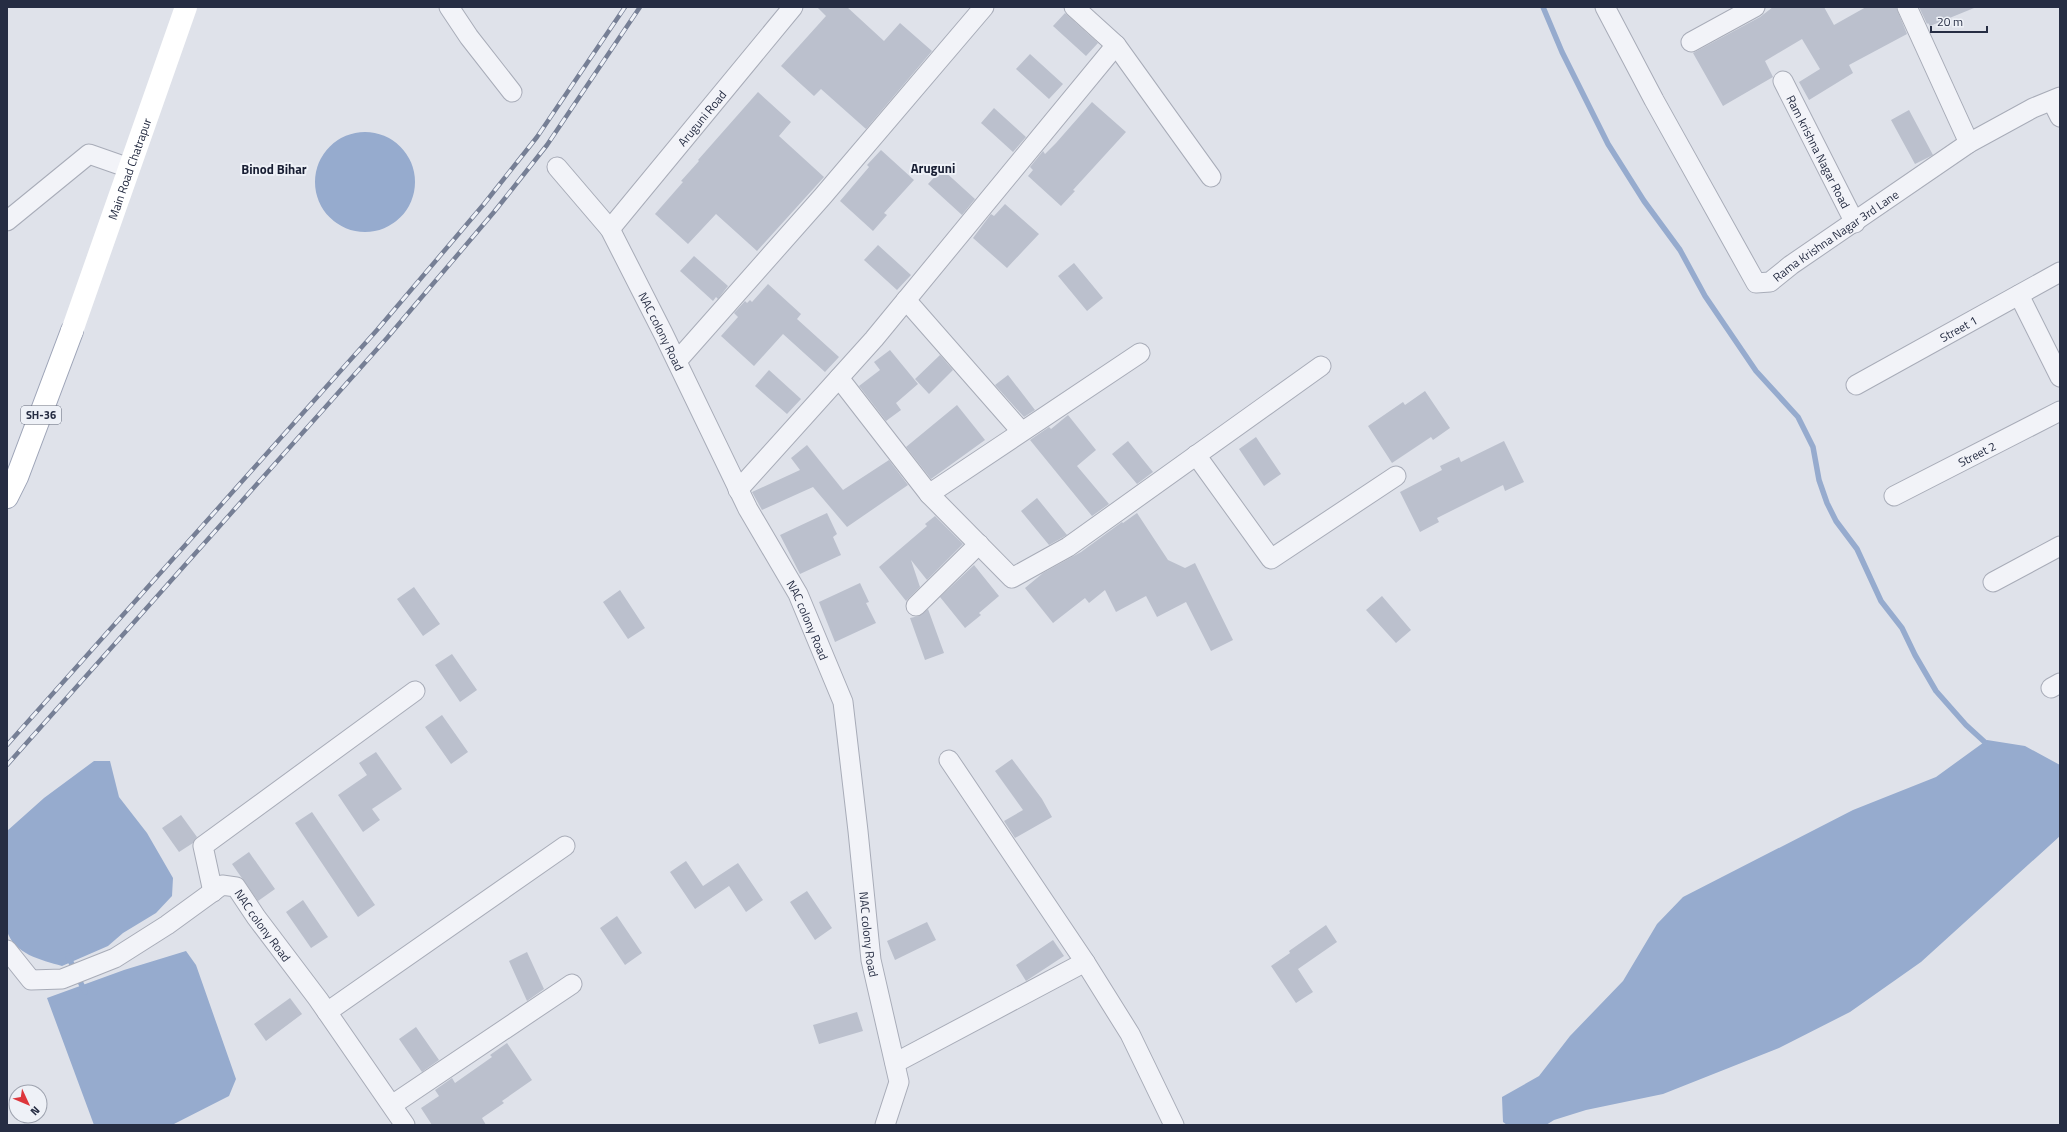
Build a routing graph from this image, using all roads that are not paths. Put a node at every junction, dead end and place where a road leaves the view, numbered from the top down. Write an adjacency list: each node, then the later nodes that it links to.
1 (186, 7): 17 (street, Main Road Chatrapur)
2 (449, 7): 13 (street)
3 (793, 7): 21 (street, Aruguni Road)
4 (984, 7): 26 (street)
5 (1074, 7): 11 (street)
6 (1605, 7): 20 (street, Rama Krishna Nagar 3rd Lane)
7 (1754, 7): 9 (street)
8 (1907, 7): 15 (street)
9 (1735, 12): 10 (street)
10 (1691, 42)
11 (1116, 45): 18 (street); 24 (street)
12 (1783, 81): 20 (street, Ram krishna Nagar Road)
13 (512, 92)
14 (2057, 105): 15 (street, Rama Krishna Nagar 3rd Lane)
15 (1969, 144): 20 (street, Rama Krishna Nagar 3rd Lane)
16 (557, 167): 21 (street, NAC colony Road)
17 (128, 168): 19 (street); 38 (street, Main Road Chatrapur / SH-36)
18 (1211, 177)
19 (7, 221)
20 (1855, 223)
21 (610, 229): 26 (street, NAC colony Road)
22 (2060, 272): 23 (street, Street 1)
23 (2019, 295): 28 (street); 30 (street, Street 1)
24 (906, 300): 29 (street); 32 (street)
25 (1140, 353): 32 (street)
26 (677, 361): 35 (street, NAC colony Road)
27 (1321, 366): 33 (street)
28 (2060, 377)
29 (839, 378): 35 (street); 36 (street)
30 (1856, 385)
31 (2060, 411): 37 (street, Street 2)
32 (1021, 431): 36 (street)
33 (1196, 455): 34 (street); 39 (street)
34 (1396, 476)
35 (738, 490): 51 (street, NAC colony Road)
36 (929, 494): 39 (street)
37 (1894, 496)
38 (7, 497)
39 (979, 544): 42 (street)
40 (2060, 546): 41 (street)
41 (1993, 582)
42 (916, 606)
43 (414, 691): 46 (street)
44 (949, 760): 48 (street)
45 (565, 846): 50 (street)
46 (213, 892): 47 (street, NAC colony Road); 50 (street, NAC colony Road)
47 (7, 950)
48 (1085, 962): 51 (street); 55 (street)
49 (572, 984): 52 (street)
50 (327, 1012): 52 (street, NAC colony Road)
51 (895, 1063): 54 (street, NAC colony Road)
52 (392, 1105): 53 (street, NAC colony Road)
53 (405, 1125)
54 (885, 1125)
55 (1174, 1125)

